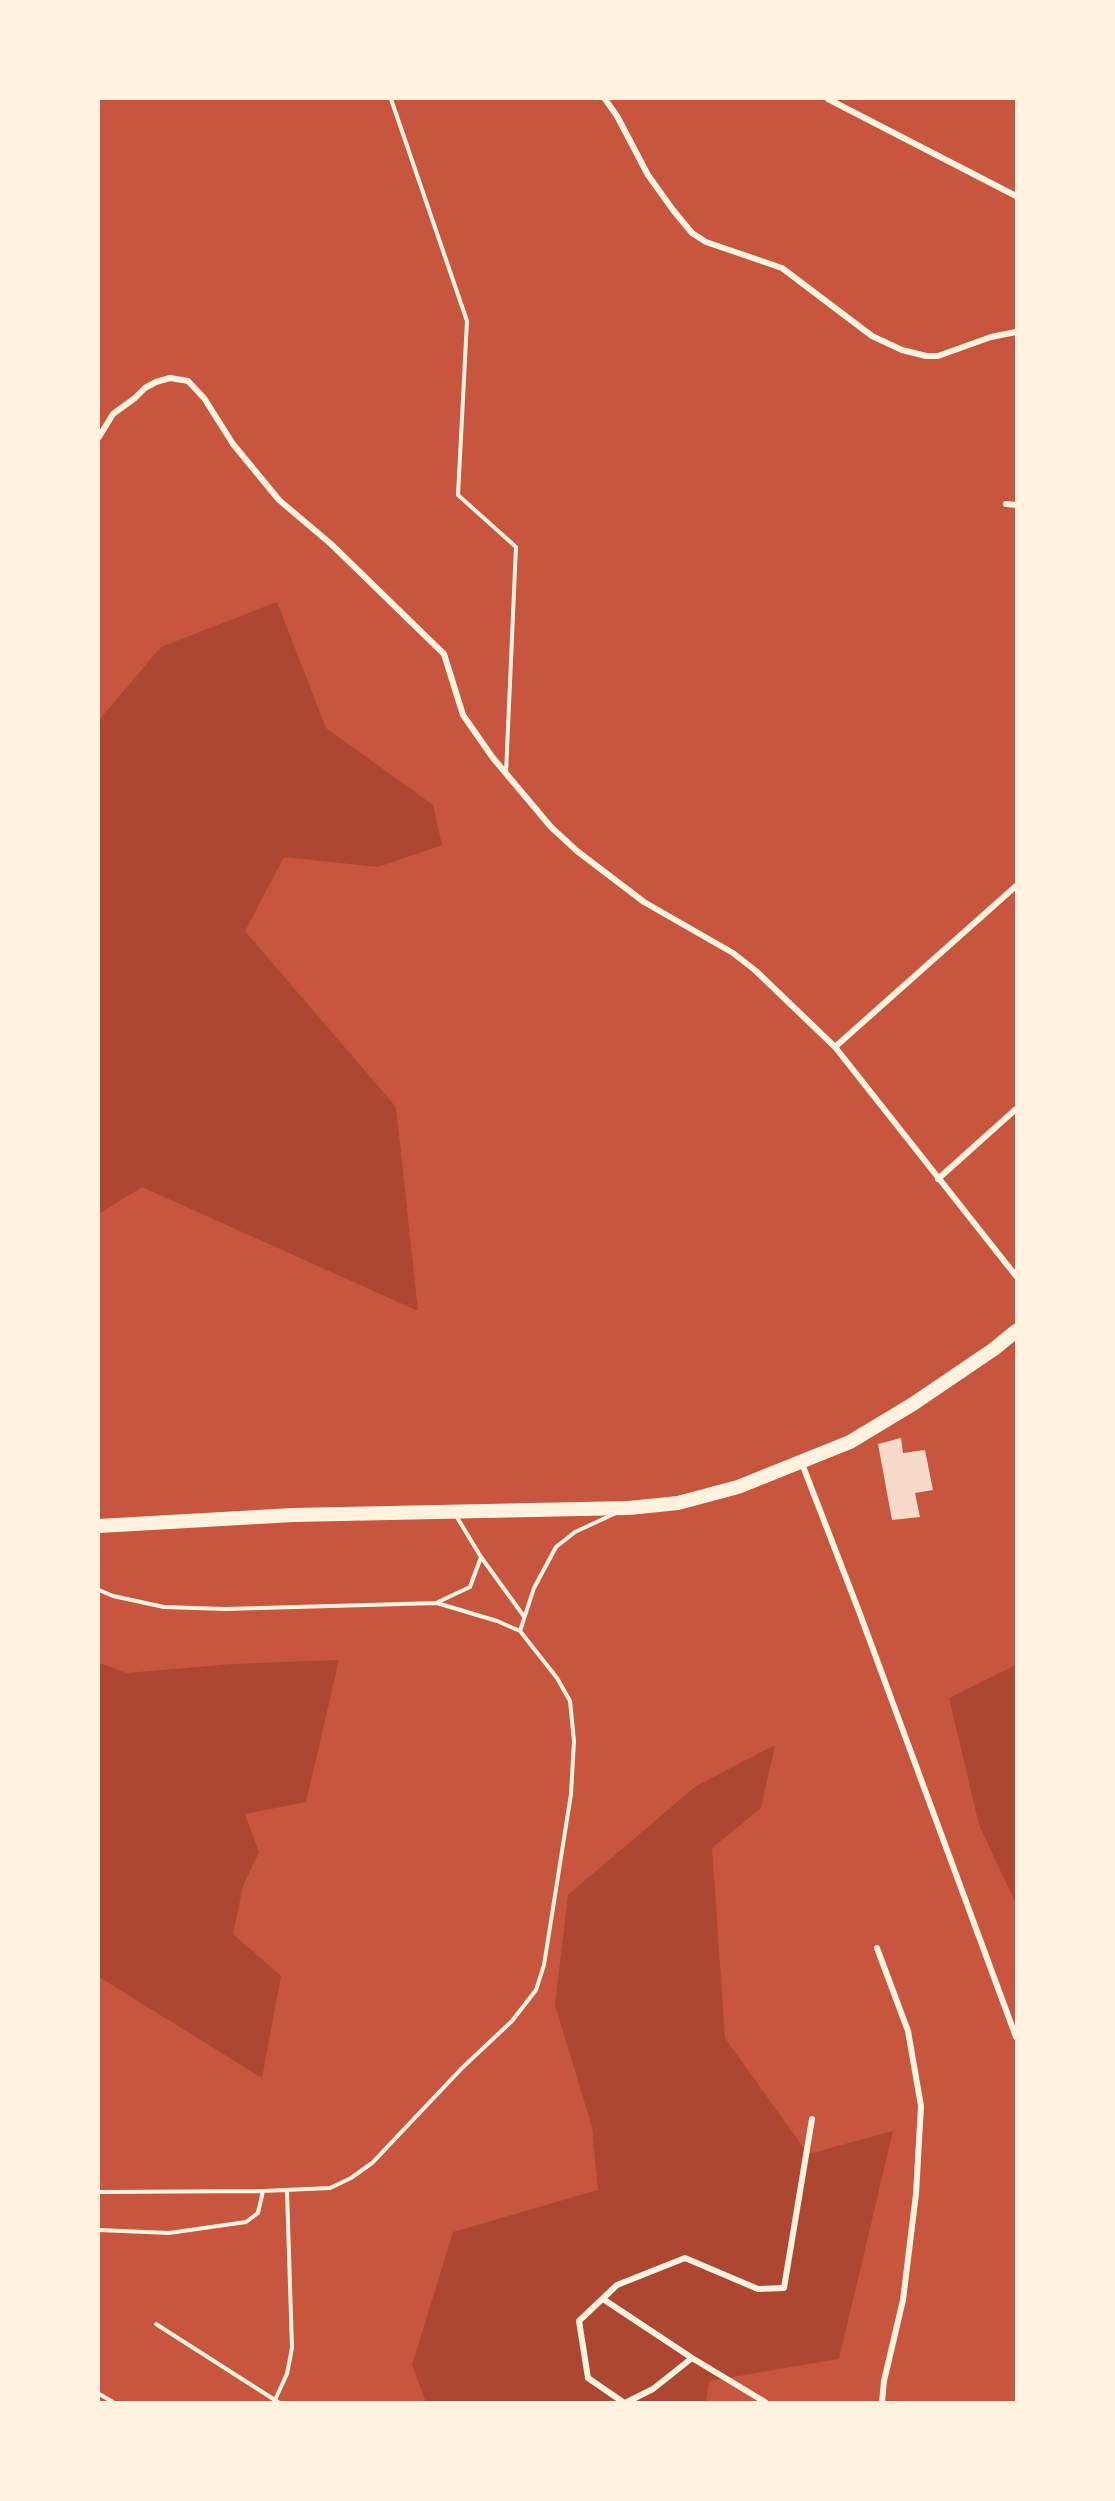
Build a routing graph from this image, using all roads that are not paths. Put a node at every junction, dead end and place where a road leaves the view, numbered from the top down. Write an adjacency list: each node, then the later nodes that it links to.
1 (391, 99): 9 (lane)
2 (605, 99): 5 (street)
3 (828, 99): 4 (street)
4 (1016, 196)
5 (1016, 332)
6 (99, 437): 9 (street)
7 (1006, 504): 8 (street)
8 (1016, 505)
9 (506, 774): 11 (street)
10 (1016, 886): 11 (street)
11 (835, 1047): 13 (street)
12 (1016, 1108): 13 (street)
13 (938, 1179): 14 (street)
14 (1016, 1276)
15 (1016, 1331): 16 (main road)
16 (800, 1460): 17 (main road); 26 (street)
17 (629, 1508): 18 (main road); 23 (lane)
18 (454, 1513): 19 (main road); 20 (lane)
19 (99, 1526)
20 (481, 1557): 22 (lane); 23 (lane)
21 (99, 1590): 22 (lane)
22 (437, 1603): 24 (lane)
23 (524, 1615): 24 (lane)
24 (520, 1631): 29 (lane)
25 (877, 1948): 40 (street)
26 (1016, 2037)
27 (812, 2119): 32 (street)
28 (263, 2191): 29 (lane); 30 (lane); 31 (lane)
29 (288, 2191): 36 (lane)
30 (99, 2193)
31 (99, 2230)
32 (603, 2299): 34 (street); 38 (street)
33 (156, 2324): 36 (lane)
34 (693, 2358): 38 (street); 39 (street)
35 (99, 2394): 37 (lane)
36 (276, 2401)
37 (113, 2402)
38 (625, 2402)
39 (765, 2402)
40 (882, 2402)

